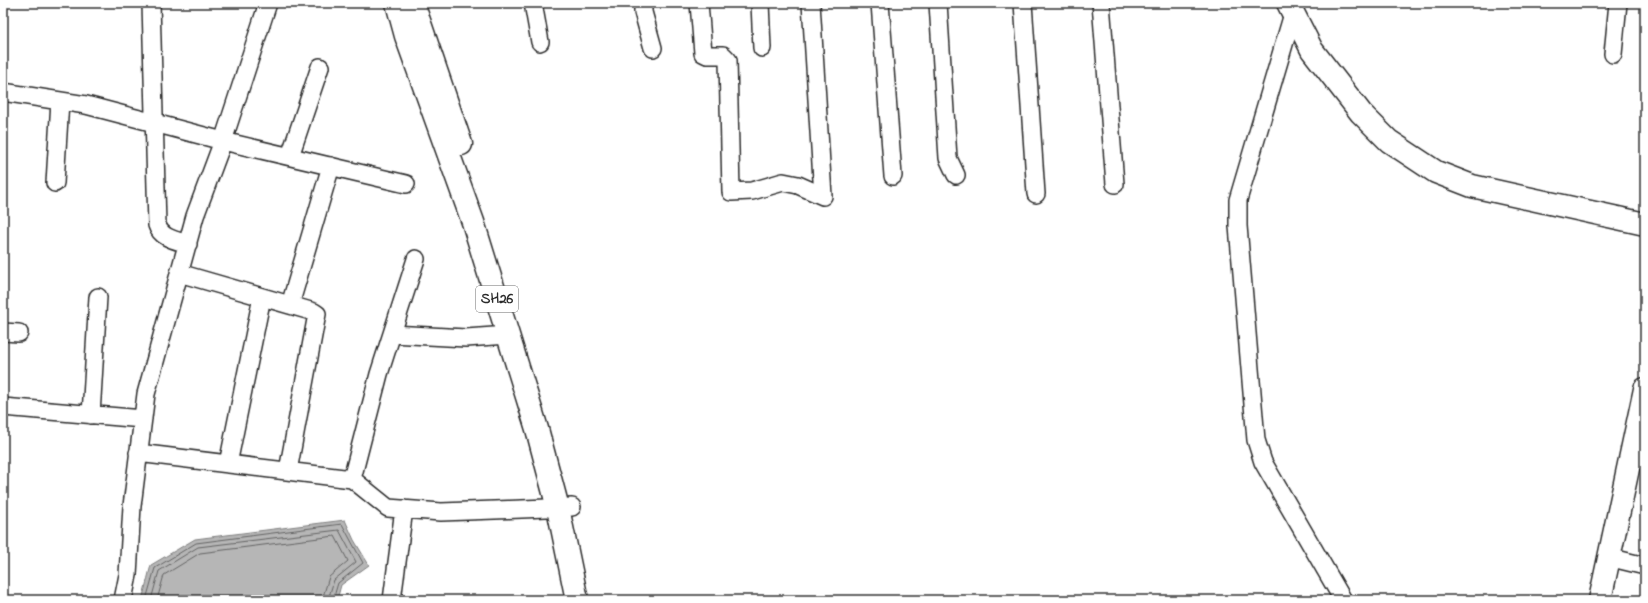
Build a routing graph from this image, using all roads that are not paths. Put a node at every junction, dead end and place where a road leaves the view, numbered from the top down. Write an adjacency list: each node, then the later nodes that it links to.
1 (151, 3): 23 (street)
2 (268, 3): 24 (street)
3 (396, 3): 41 (main road, SH26)
4 (413, 3): 51 (main road, SH26)
5 (534, 3): 16 (street)
6 (643, 3): 17 (street)
7 (698, 3): 9 (street)
8 (760, 3): 18 (street)
9 (810, 3)
10 (880, 3): 28 (street)
11 (938, 3): 27 (street)
12 (1022, 3): 32 (street)
13 (1101, 3): 31 (street)
14 (1618, 3): 19 (street)
15 (1293, 6): 33 (main road); 59 (street)
16 (540, 42)
17 (653, 48)
18 (762, 48)
19 (1613, 54)
20 (320, 66): 25 (street)
21 (3, 92): 22 (street)
22 (60, 101): 23 (street); 29 (street)
23 (155, 123): 24 (street); 34 (street)
24 (223, 141): 25 (street); 34 (street)
25 (290, 156): 26 (street)
26 (331, 166): 30 (street); 39 (street)
27 (956, 175)
28 (893, 176)
29 (55, 183)
30 (406, 184)
31 (1115, 184)
32 (1036, 194)
33 (1645, 224)
34 (188, 244): 36 (street)
35 (416, 259): 40 (street)
36 (179, 273): 37 (street); 45 (street)
37 (262, 297): 39 (street); 48 (street)
38 (98, 298): 44 (street)
39 (290, 305): 49 (street)
40 (392, 334): 41 (street); 50 (street)
41 (508, 335): 51 (main road, SH26)
42 (1645, 389): 47 (main road)
43 (3, 407): 44 (street)
44 (91, 415): 45 (street)
45 (143, 419): 46 (street)
46 (138, 453): 48 (street); 55 (street)
47 (1638, 459): 53 (main road)
48 (228, 464): 49 (street)
49 (288, 471): 50 (street)
50 (352, 479): 52 (street)
51 (565, 507): 52 (street); 57 (main road, SH26); 58 (main road, SH26)
52 (404, 509): 56 (street)
53 (1608, 557): 54 (street); 60 (main road)
54 (1645, 566)
55 (123, 600)
56 (392, 600)
57 (577, 600)
58 (592, 600)
59 (1343, 600)
60 (1600, 600)

